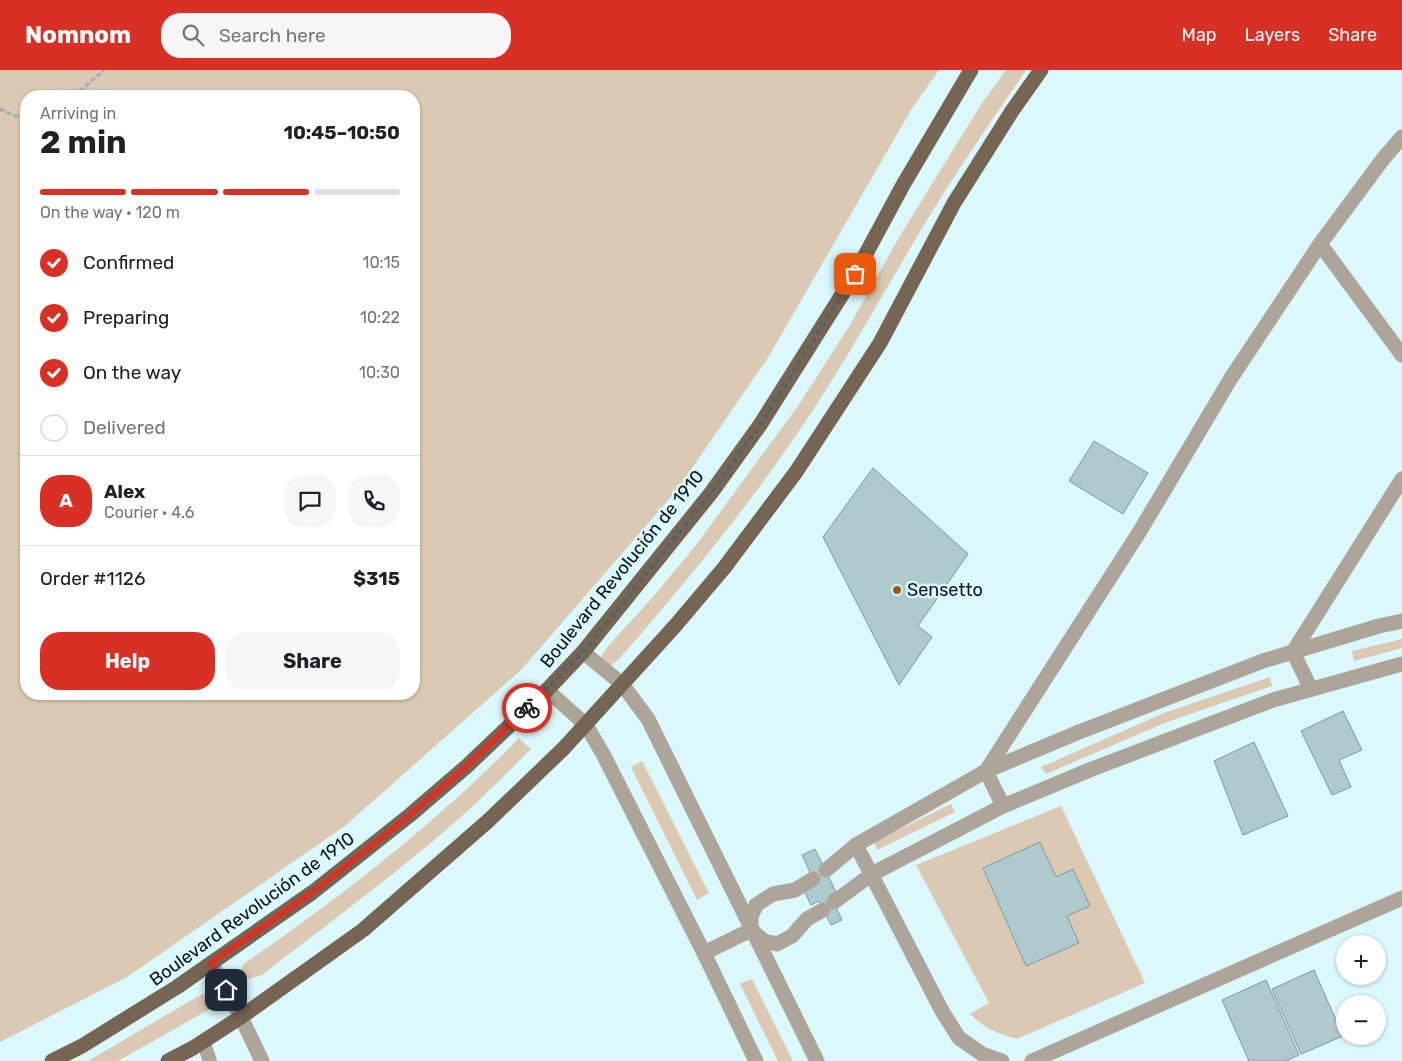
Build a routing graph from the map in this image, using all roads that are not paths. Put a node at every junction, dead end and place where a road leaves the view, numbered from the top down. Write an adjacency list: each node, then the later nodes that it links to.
1 (971, 70): 8 (main road, Boulevard Revolución de 1910)
2 (1041, 70): 11 (main road)
3 (1402, 137): 4 (street)
4 (1320, 244): 5 (street); 15 (street)
5 (1402, 355)
6 (1402, 479): 9 (street)
7 (1402, 621): 9 (street)
8 (583, 652): 11 (street); 13 (main road, Boulevard Revolución de 1910)
9 (1293, 652): 12 (street); 15 (street)
10 (1402, 664): 12 (street)
11 (622, 684): 14 (main road); 22 (street)
12 (1311, 689): 16 (street)
13 (546, 690): 14 (street); 24 (main road, Boulevard Revolución de 1910)
14 (586, 725): 23 (street); 25 (main road)
15 (986, 771): 16 (street); 17 (street)
16 (1003, 806): 19 (street)
17 (856, 845): 18 (street); 19 (street)
18 (826, 870)
19 (872, 874): 22 (street); 33 (street)
20 (813, 879): 22 (street)
21 (1402, 898): 34 (street)
22 (751, 930): 23 (street); 32 (street)
23 (704, 953): 31 (street)
24 (211, 963): 25 (street); 27 (main road, Boulevard Revolución de 1910)
25 (241, 1017): 26 (main road); 30 (street)
26 (203, 1041): 28 (main road); 29 (lane)
27 (52, 1061)
28 (168, 1061)
29 (210, 1061)
30 (262, 1061)
31 (756, 1061)
32 (817, 1061)
33 (1002, 1061)
34 (1032, 1061)

